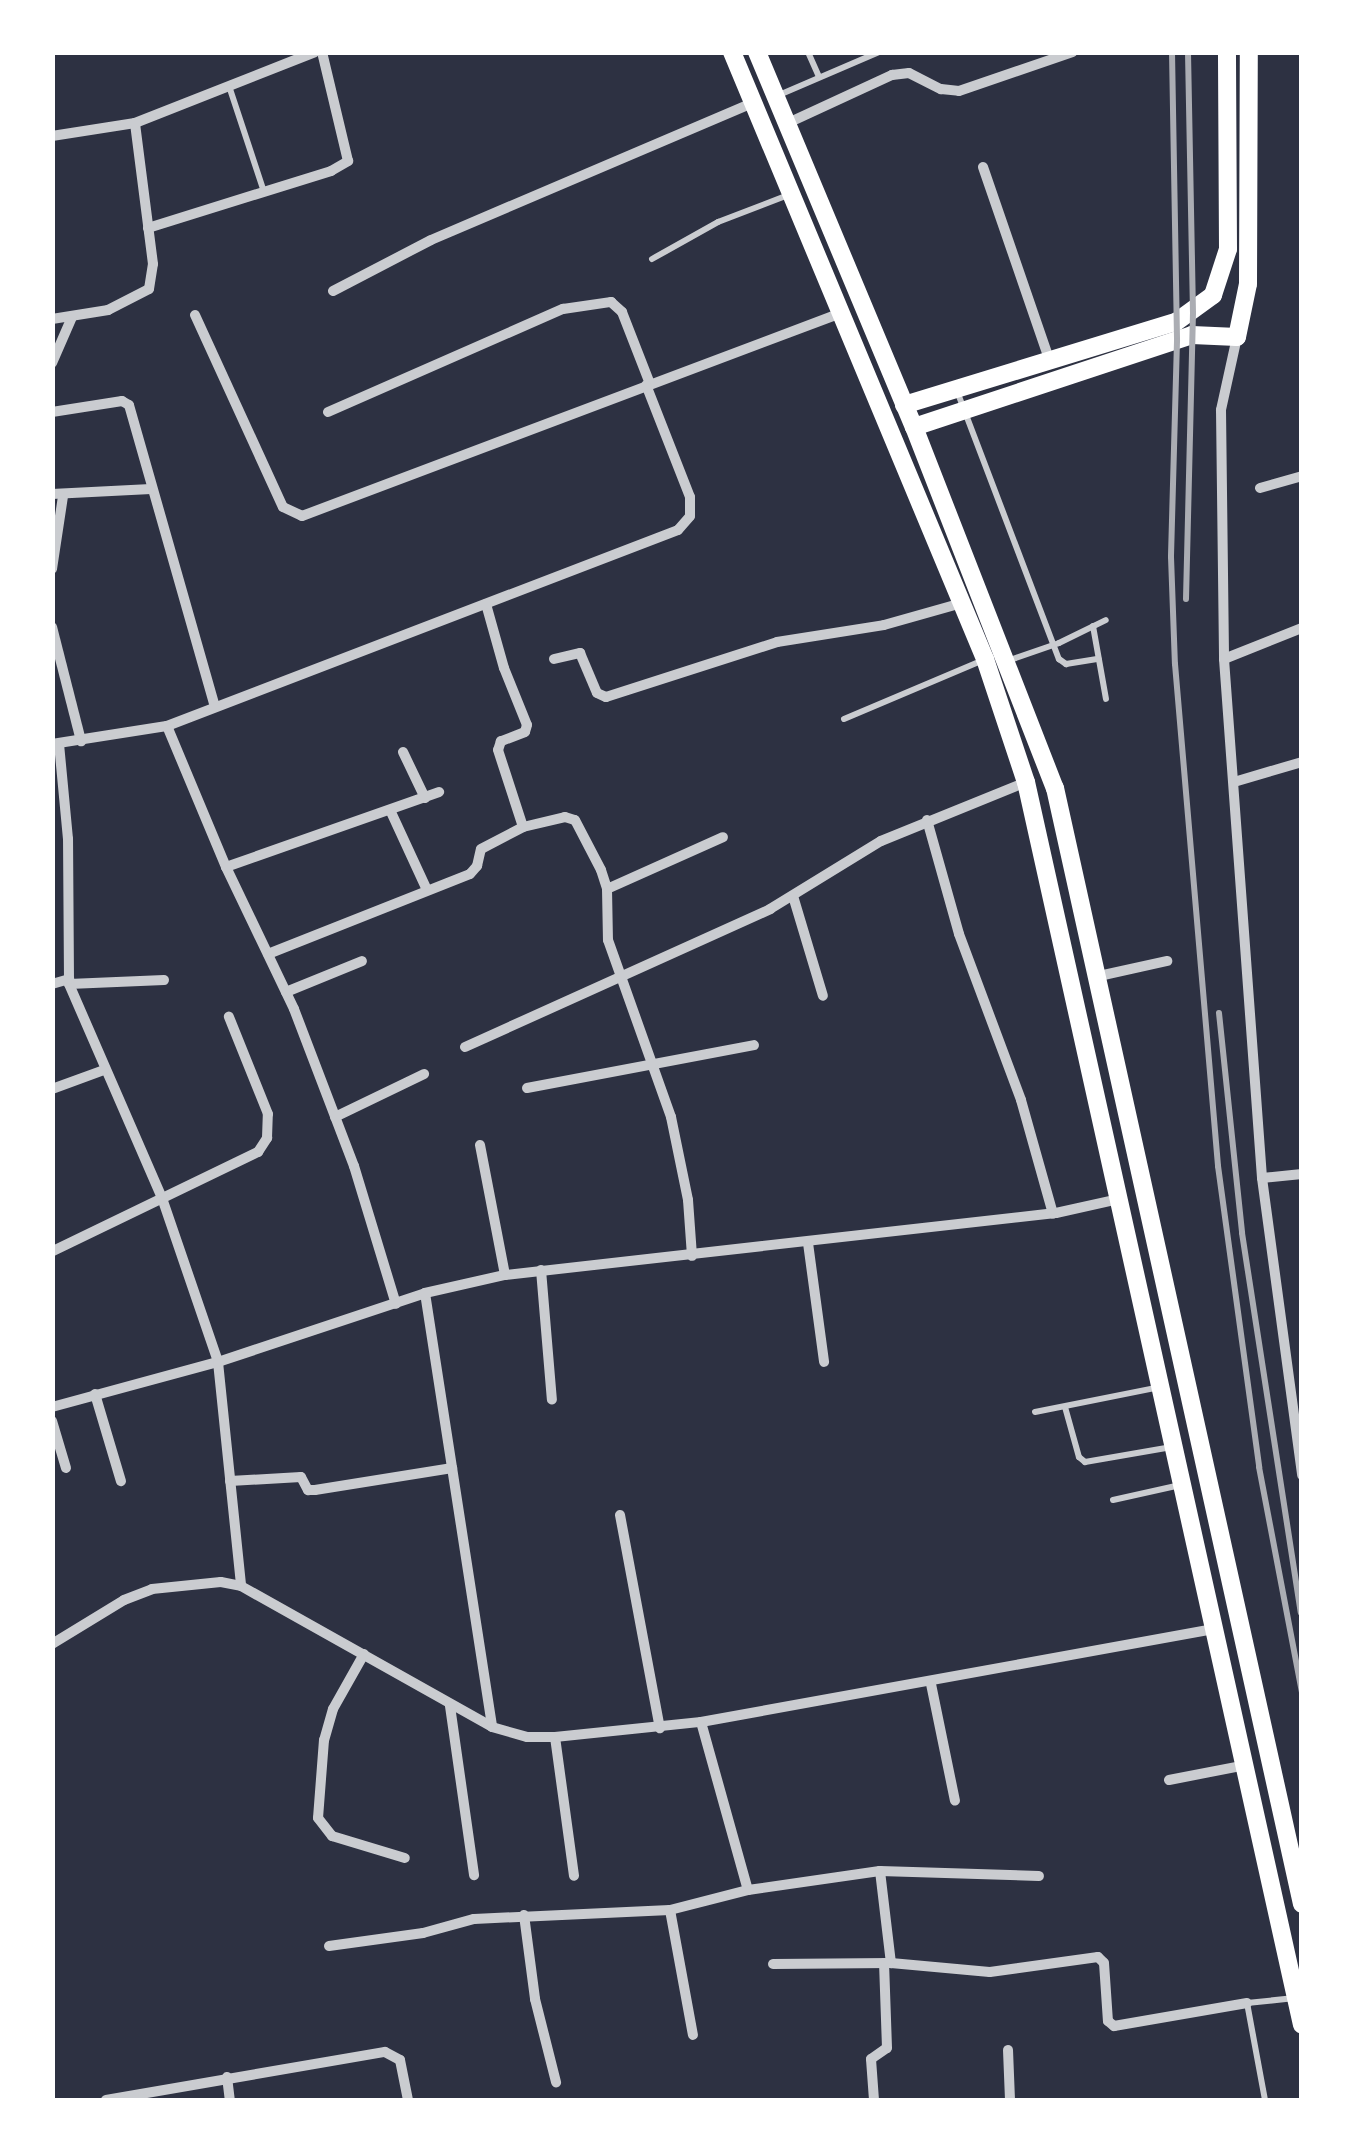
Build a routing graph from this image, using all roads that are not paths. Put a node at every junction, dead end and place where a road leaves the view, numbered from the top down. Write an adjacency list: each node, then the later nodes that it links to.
1 (319, 52): 10 (street); 17 (street)
2 (732, 52): 12 (main road)
3 (758, 52): 11 (main road)
4 (808, 52): 9 (lane)
5 (879, 52): 9 (lane)
6 (1073, 52): 14 (street)
7 (1227, 52): 20 (main road)
8 (1248, 52): 22 (main road)
9 (819, 77): 11 (lane)
10 (230, 86): 13 (street); 17 (lane)
11 (776, 96): 14 (main road)
12 (755, 102): 18 (main road); 23 (street)
13 (135, 123): 15 (street); 19 (street)
14 (788, 123): 34 (main road)
15 (52, 136)
16 (983, 167): 29 (street)
17 (264, 192): 19 (street)
18 (791, 194): 21 (lane); 24 (main road)
19 (148, 228): 26 (street)
20 (1228, 249): 22 (main road); 29 (main road)
21 (652, 260)
22 (1248, 284): 28 (main road)
23 (334, 291)
24 (842, 314): 32 (street); 44 (main road)
25 (195, 315): 32 (street)
26 (72, 317): 27 (street); 30 (street)
27 (52, 319)
28 (1237, 337): 31 (main road); 52 (street)
29 (1050, 361): 31 (street); 33 (main road)
30 (52, 362)
31 (1057, 382): 35 (main road)
32 (648, 384): 37 (street); 45 (street)
33 (956, 390): 34 (main road); 35 (lane)
34 (904, 405): 38 (main road)
35 (965, 411): 38 (main road); 50 (lane)
36 (52, 412): 41 (street)
37 (328, 412)
38 (914, 428): 54 (main road)
39 (1302, 476): 40 (street)
40 (1260, 488)
41 (151, 489): 42 (street); 57 (street)
42 (58, 495): 43 (street)
43 (52, 569)
44 (962, 603): 51 (street); 53 (main road)
45 (486, 604): 57 (street); 70 (street)
46 (1106, 620): 47 (lane)
47 (1093, 626): 50 (lane); 55 (lane)
48 (52, 627): 60 (street)
49 (1302, 628): 52 (street)
50 (1053, 646): 54 (lane); 55 (lane)
51 (554, 659)
52 (1224, 659): 65 (street)
53 (985, 660): 58 (lane); 64 (main road)
54 (1008, 660): 81 (main road)
55 (1099, 660): 56 (lane)
56 (1106, 699)
57 (214, 706): 59 (street)
58 (844, 719)
59 (168, 726): 60 (street); 74 (street)
60 (81, 740): 61 (street)
61 (56, 744): 72 (street)
62 (404, 752): 67 (street)
63 (1302, 762): 65 (street)
64 (1026, 782): 69 (street); 100 (main road)
65 (1234, 782): 98 (street)
66 (439, 792): 67 (street)
67 (424, 798): 68 (street)
68 (391, 812): 74 (street); 76 (street)
69 (928, 820): 77 (street); 101 (street)
70 (523, 827): 75 (street); 76 (street)
71 (723, 836): 75 (street)
72 (68, 839): 73 (street); 84 (street)
73 (52, 840)
74 (226, 867): 78 (street)
75 (608, 889): 82 (street)
76 (427, 890): 78 (street)
77 (793, 896): 82 (street); 86 (street)
78 (268, 954): 85 (street)
79 (362, 961): 85 (street)
80 (1167, 961): 81 (street)
81 (1099, 976): 146 (main road)
82 (621, 978): 89 (street); 90 (street)
83 (164, 980): 91 (street)
84 (52, 984)
85 (286, 992): 95 (street)
86 (824, 996)
87 (229, 1016): 99 (street)
88 (754, 1046): 90 (street)
89 (465, 1048)
90 (653, 1066): 94 (street); 104 (street)
91 (104, 1070): 93 (street); 99 (street)
92 (424, 1074): 95 (street)
93 (52, 1088)
94 (527, 1088)
95 (336, 1116): 108 (street)
96 (480, 1145): 106 (street)
97 (1302, 1174): 98 (street)
98 (1262, 1178): 121 (street)
99 (162, 1198): 103 (street); 109 (street)
100 (1119, 1198): 101 (street); 111 (main road)
101 (1055, 1214): 102 (street)
102 (808, 1242): 104 (street); 110 (street)
103 (53, 1251)
104 (692, 1256): 105 (street)
105 (541, 1270): 106 (street); 113 (street)
106 (505, 1275): 107 (street)
107 (426, 1293): 108 (street); 120 (street)
108 (396, 1304): 109 (street)
109 (218, 1362): 112 (street); 123 (street)
110 (824, 1362)
111 (1161, 1387): 115 (lane); 118 (main road)
112 (95, 1394): 114 (street); 122 (street)
113 (552, 1400)
114 (52, 1407)
115 (1065, 1407): 116 (lane); 118 (lane)
116 (1035, 1412)
117 (52, 1421): 119 (street)
118 (1173, 1447): 124 (main road)
119 (66, 1468)
120 (452, 1468): 123 (street); 134 (street)
121 (1302, 1475)
122 (121, 1481)
123 (230, 1481): 127 (street)
124 (1174, 1486): 125 (lane); 128 (main road)
125 (1113, 1500)
126 (620, 1515): 135 (street)
127 (241, 1586): 129 (street); 130 (street)
128 (1208, 1630): 131 (street); 137 (main road)
129 (52, 1644)
130 (364, 1654): 132 (street); 140 (street)
131 (931, 1684): 133 (street); 139 (street)
132 (450, 1706): 134 (street); 142 (street)
133 (700, 1722): 135 (street); 145 (street)
134 (492, 1727): 136 (street)
135 (660, 1728): 136 (street)
136 (556, 1737): 143 (street)
137 (1239, 1766): 138 (street); 152 (main road)
138 (1169, 1780)
139 (955, 1802)
140 (405, 1858)
141 (880, 1871): 144 (street); 145 (street); 150 (street)
142 (474, 1875)
143 (574, 1876)
144 (1039, 1876)
145 (748, 1890): 147 (street)
146 (1302, 1904)
147 (670, 1910): 148 (street); 155 (street)
148 (524, 1916): 149 (street); 158 (street)
149 (329, 1946)
150 (887, 1963): 151 (street); 153 (street); 162 (street)
151 (773, 1964)
152 (1290, 1999): 153 (lane); 154 (main road)
153 (1250, 2003): 164 (lane)
154 (1302, 2025)
155 (693, 2034)
156 (1008, 2050): 163 (street)
157 (227, 2077): 159 (street); 160 (street); 161 (street)
158 (556, 2082)
159 (106, 2100)
160 (230, 2100)
161 (408, 2100)
162 (874, 2100)
163 (1010, 2100)
164 (1264, 2100)

